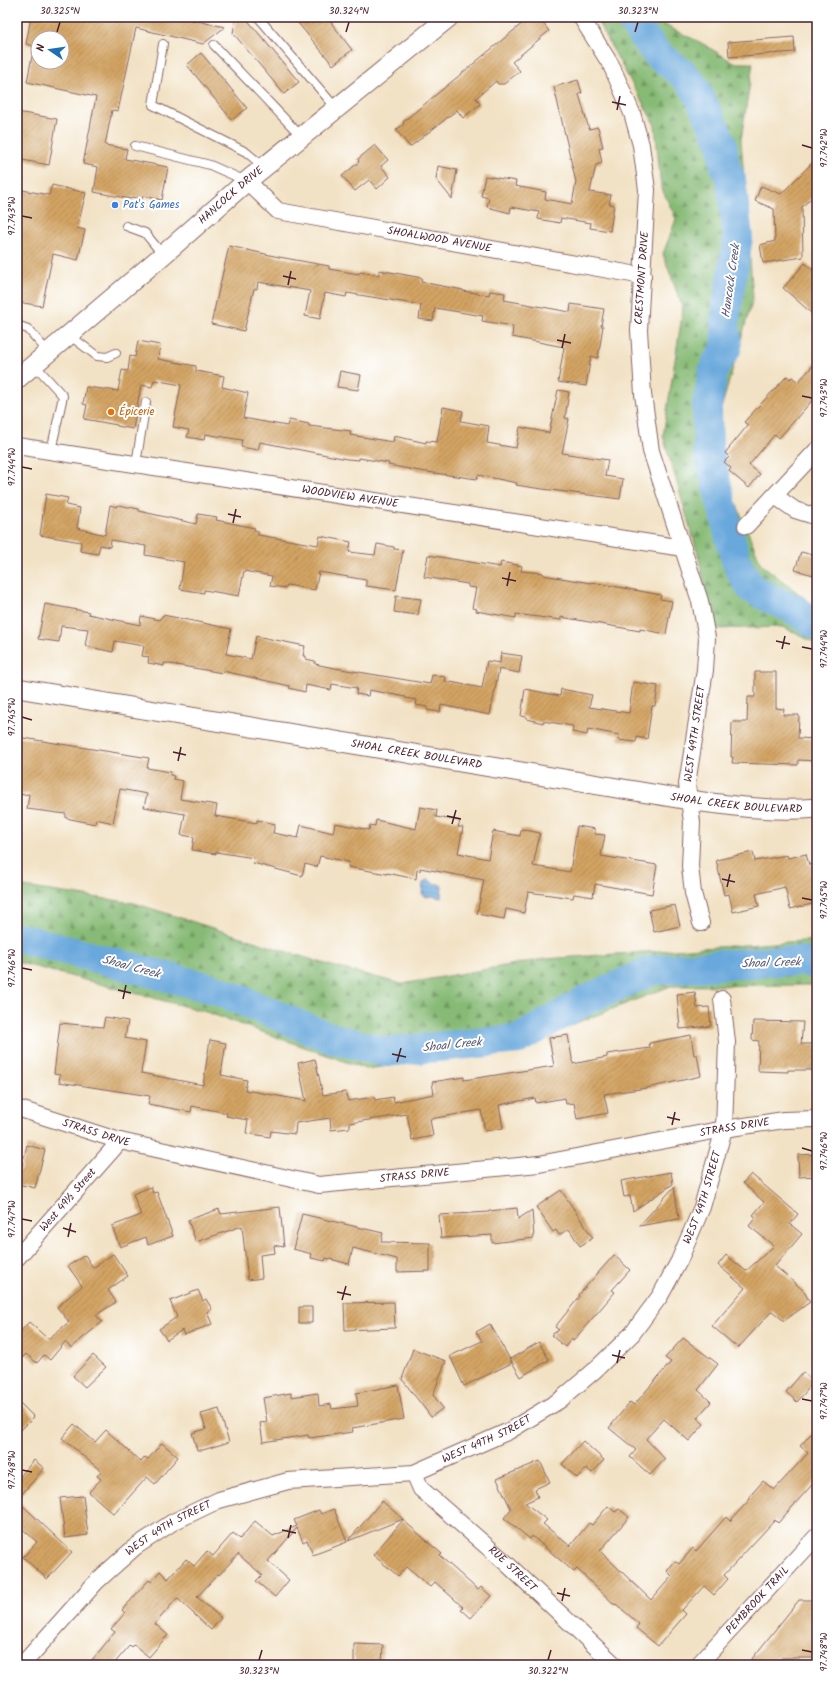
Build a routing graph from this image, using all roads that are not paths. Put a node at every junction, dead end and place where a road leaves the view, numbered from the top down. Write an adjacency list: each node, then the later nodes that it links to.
1 (258, 17): 6 (lane)
2 (449, 17): 6 (street, HANCOCK DRIVE)
3 (581, 17): 13 (street, CRESTMONT DRIVE)
4 (163, 44): 9 (lane)
5 (214, 45): 7 (lane)
6 (336, 108): 7 (street, HANCOCK DRIVE)
7 (301, 136): 9 (street, HANCOCK DRIVE)
8 (135, 146): 10 (lane)
9 (264, 167): 10 (street, HANCOCK DRIVE)
10 (247, 181): 12 (street, HANCOCK DRIVE); 13 (street, SHOALWOOD AVENUE)
11 (126, 226): 12 (lane)
12 (163, 255): 15 (street, HANCOCK DRIVE)
13 (643, 276): 28 (street, CRESTMONT DRIVE)
14 (17, 325): 16 (lane)
15 (69, 335): 16 (street, HANCOCK DRIVE); 17 (lane)
16 (48, 352): 18 (street, HANCOCK DRIVE)
17 (116, 353)
18 (34, 364): 19 (street, HANCOCK DRIVE); 23 (lane)
19 (17, 378)
20 (146, 402): 24 (lane)
21 (17, 446): 23 (street, WOODVIEW AVENUE)
22 (817, 450): 25 (street)
23 (51, 451): 24 (street, WOODVIEW AVENUE)
24 (136, 464): 28 (street, WOODVIEW AVENUE)
25 (775, 496): 26 (street); 27 (street)
26 (817, 517)
27 (746, 526)
28 (683, 548): 30 (street, WEST 49TH STREET)
29 (17, 688): 30 (street, SHOAL CREEK BOULEVARD)
30 (689, 800): 31 (street, SHOAL CREEK BOULEVARD); 32 (street, WEST 49TH STREET)
31 (817, 808)
32 (701, 923)
33 (722, 999): 36 (street, WEST 49TH STREET)
34 (17, 1108): 37 (street, STRASS DRIVE)
35 (817, 1118): 36 (street, STRASS DRIVE)
36 (724, 1129): 37 (street, STRASS DRIVE); 39 (street, WEST 49TH STREET)
37 (120, 1141): 38 (street, West 49½ Street)
38 (17, 1258)
39 (414, 1473): 41 (street, WEST 49TH STREET); 42 (street, RUE STREET)
40 (817, 1536): 43 (street, PEMBROOK TRAIL)
41 (22, 1665)
42 (615, 1665)
43 (698, 1665)

